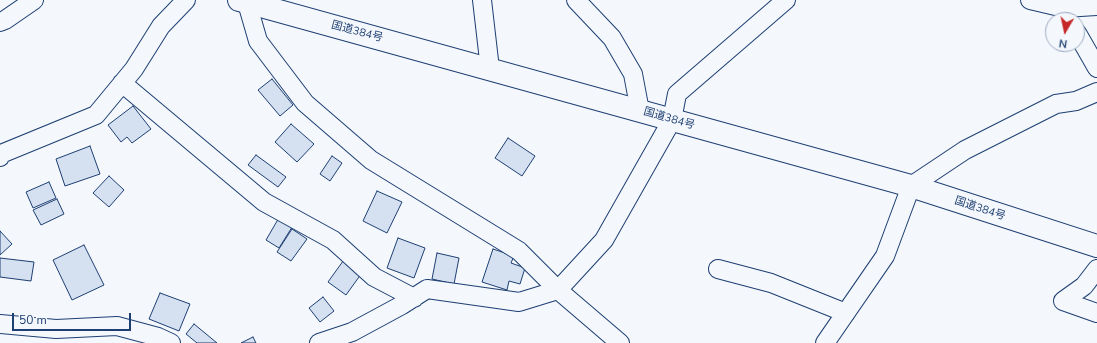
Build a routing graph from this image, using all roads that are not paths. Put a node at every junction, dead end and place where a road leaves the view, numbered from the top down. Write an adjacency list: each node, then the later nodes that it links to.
1 (34, 0): 10 (street)
2 (186, 0): 14 (street)
3 (482, 0): 13 (street)
4 (576, 0): 16 (street)
5 (786, 0): 17 (street)
6 (1030, 0): 9 (street)
7 (243, 1): 13 (highway, 国道384号); 23 (street)
8 (1097, 6): 9 (street)
9 (1066, 9)
10 (0, 22)
11 (1085, 45): 12 (street)
12 (1095, 61)
13 (490, 69): 16 (highway, 国道384号)
14 (122, 83): 18 (street); 24 (street)
15 (1097, 92): 19 (street)
16 (640, 111): 17 (highway, 国道384号)
17 (672, 120): 19 (highway, 国道384号); 23 (street)
18 (0, 155)
19 (911, 186): 20 (highway, 国道384号); 25 (street)
20 (1097, 246)
21 (718, 268): 25 (street)
22 (1097, 269): 26 (street)
23 (558, 290): 24 (street); 28 (street)
24 (414, 298): 29 (street)
25 (846, 313): 31 (street)
26 (1097, 313)
27 (0, 324): 30 (street)
28 (614, 341)
29 (328, 342)
30 (171, 343)
31 (825, 343)

